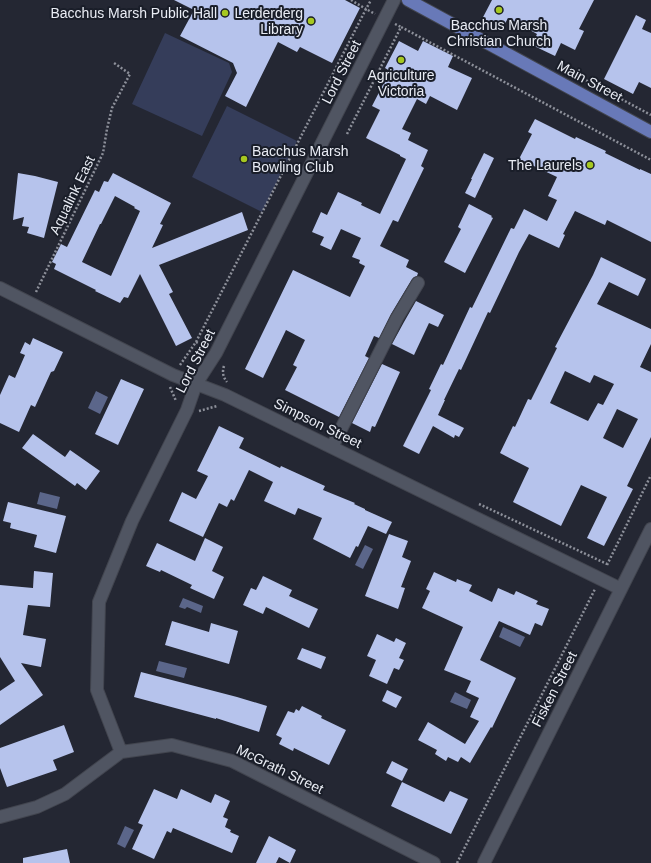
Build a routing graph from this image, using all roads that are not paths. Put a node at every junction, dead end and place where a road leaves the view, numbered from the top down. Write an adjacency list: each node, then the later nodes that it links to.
1 (394, 0): 6 (street, Lord Street)
2 (408, 0): 3 (main road, Main Street)
3 (651, 132)
4 (418, 283): 7 (street)
5 (0, 288): 6 (street, Simpson Street)
6 (196, 384): 7 (street, Simpson Street); 10 (street, Lord Street)
7 (332, 447): 9 (street, Simpson Street)
8 (651, 529): 9 (street, Fisken Street)
9 (621, 589): 13 (street, Fisken Street)
10 (121, 752): 11 (street, McGrath Street); 12 (street, McGrath Street)
11 (0, 817)
12 (434, 863)
13 (484, 863)

